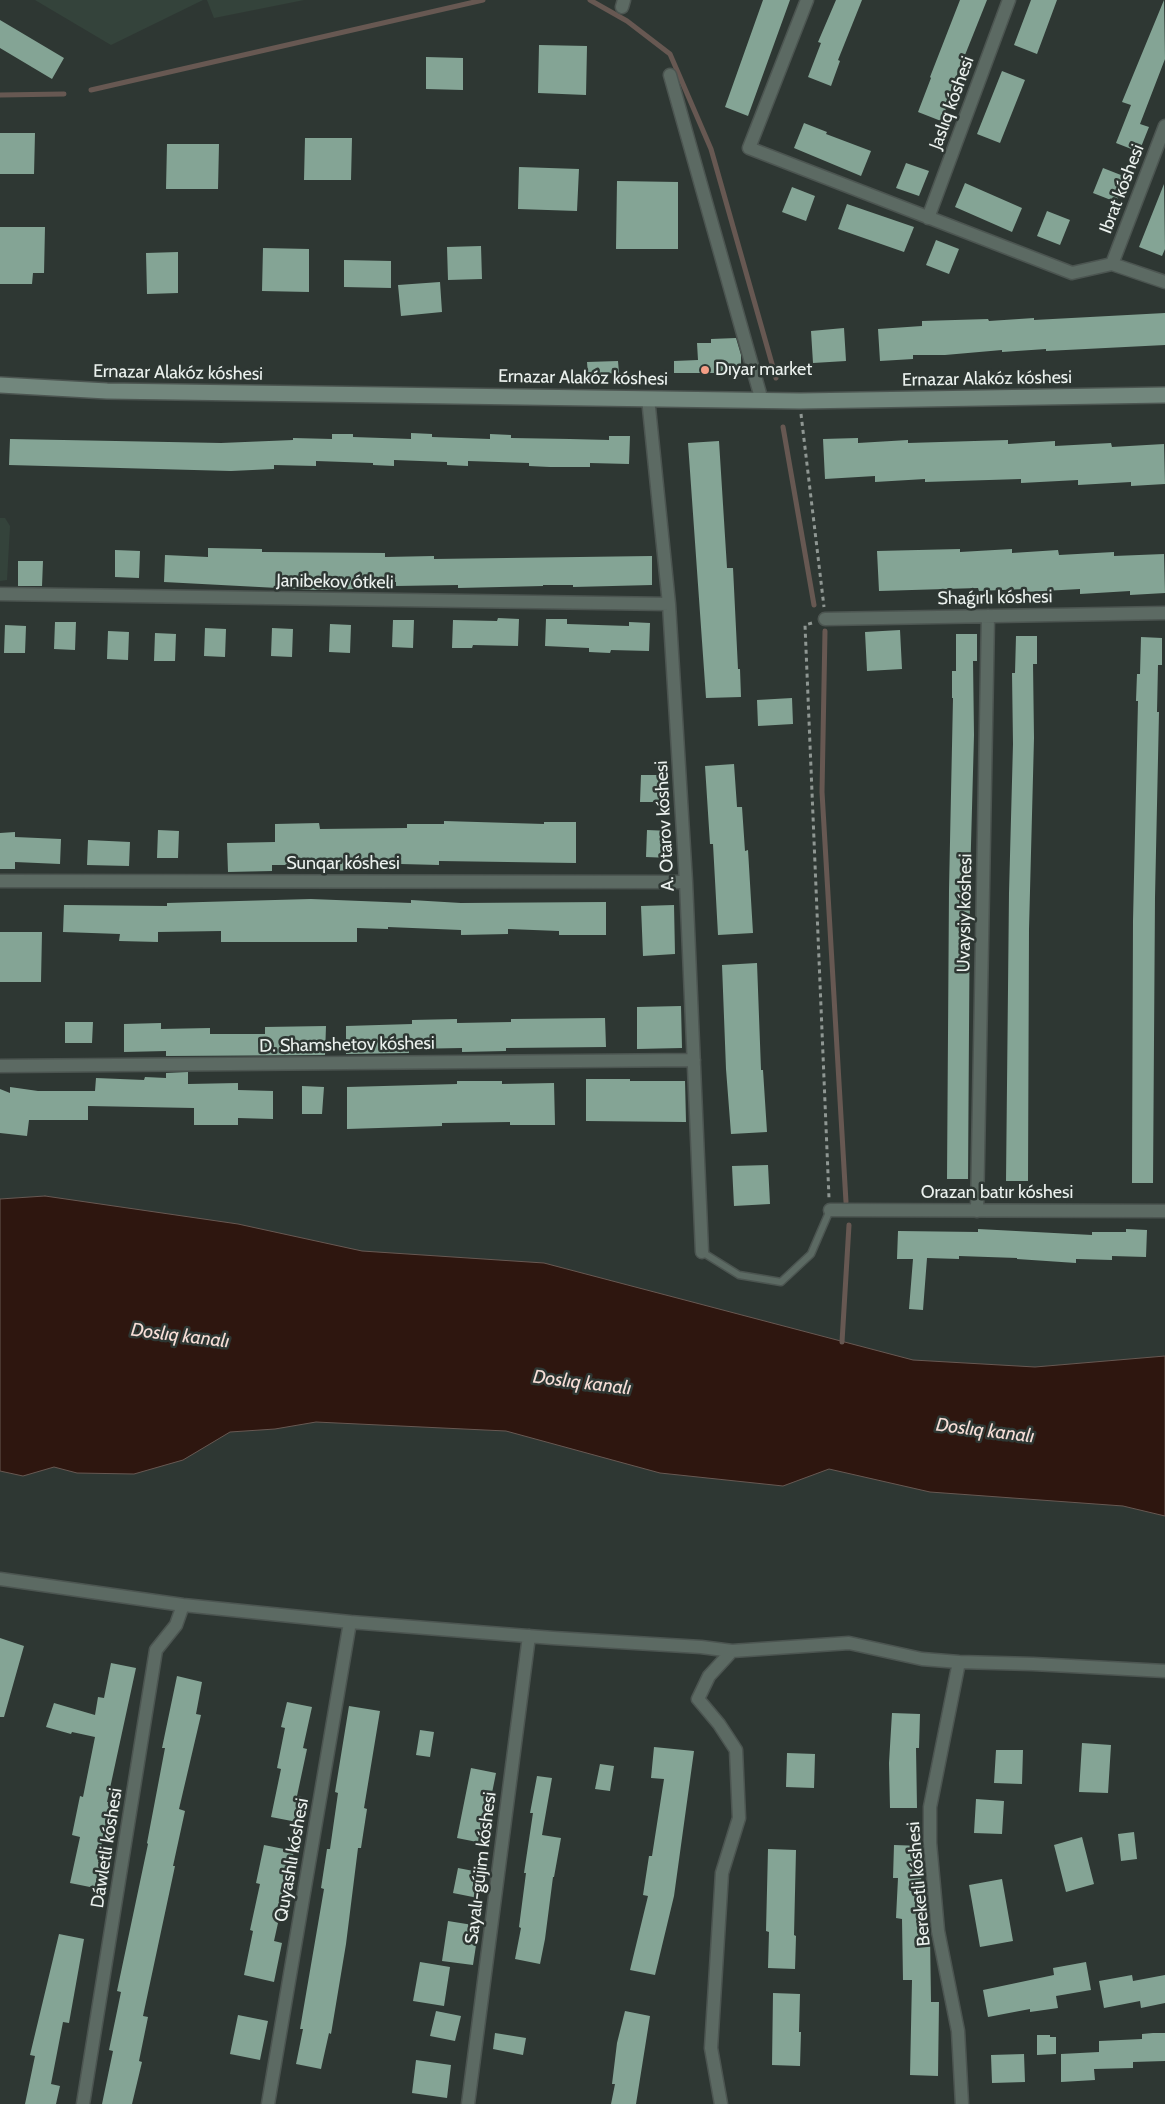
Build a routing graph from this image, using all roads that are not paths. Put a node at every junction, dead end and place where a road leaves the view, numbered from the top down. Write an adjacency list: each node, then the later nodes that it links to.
1 (807, 0): 5 (street)
2 (1009, 0): 5 (street, Jaslıq kóshesi)
3 (670, 75): 11 (street)
4 (1165, 126): 6 (street, Ibrat kóshesi)
5 (928, 218): 6 (street)
6 (1112, 264): 7 (street)
7 (1165, 282)
8 (0, 385): 10 (main road, Ernazar Alakóz kóshesi)
9 (1165, 395): 11 (main road, Ernazar Alakóz kóshesi)
10 (648, 398): 11 (main road, Ernazar Alakóz kóshesi); 13 (street, A. Otarov kóshesi)
11 (762, 401)
12 (0, 594): 13 (street, Janibekov ótkeli)
13 (669, 604): 18 (street, A. Otarov kóshesi)
14 (1165, 612): 15 (street, Shaǵırlı kóshesi)
15 (988, 616): 16 (street, Shaǵırlı kóshesi); 22 (street, Uvaysiy kóshesi)
16 (825, 619)
17 (0, 881): 18 (street, Sunqar kóshesi)
18 (686, 882): 19 (street, A. Otarov kóshesi)
19 (694, 1060): 20 (street, D. Shamshetov kóshesi); 24 (street, A. Otarov kóshesi)
20 (0, 1066)
21 (830, 1210): 22 (street, Orazan batır kóshesi); 24 (lane)
22 (977, 1211): 23 (street, Orazan batır kóshesi)
23 (1165, 1211)
24 (702, 1252)
25 (0, 1579): 26 (street)
26 (183, 1605): 27 (street); 32 (street, Dáwletli kóshesi)
27 (350, 1622): 28 (street); 33 (street, Quyashlı kóshesi)
28 (529, 1636): 29 (street); 34 (street, Sayalı-gújim kóshesi)
29 (732, 1651): 30 (street); 35 (street)
30 (959, 1662): 31 (street); 36 (street, Bereketli kóshesi)
31 (1165, 1672)
32 (83, 2104)
33 (268, 2104)
34 (468, 2104)
35 (722, 2104)
36 (962, 2104)

